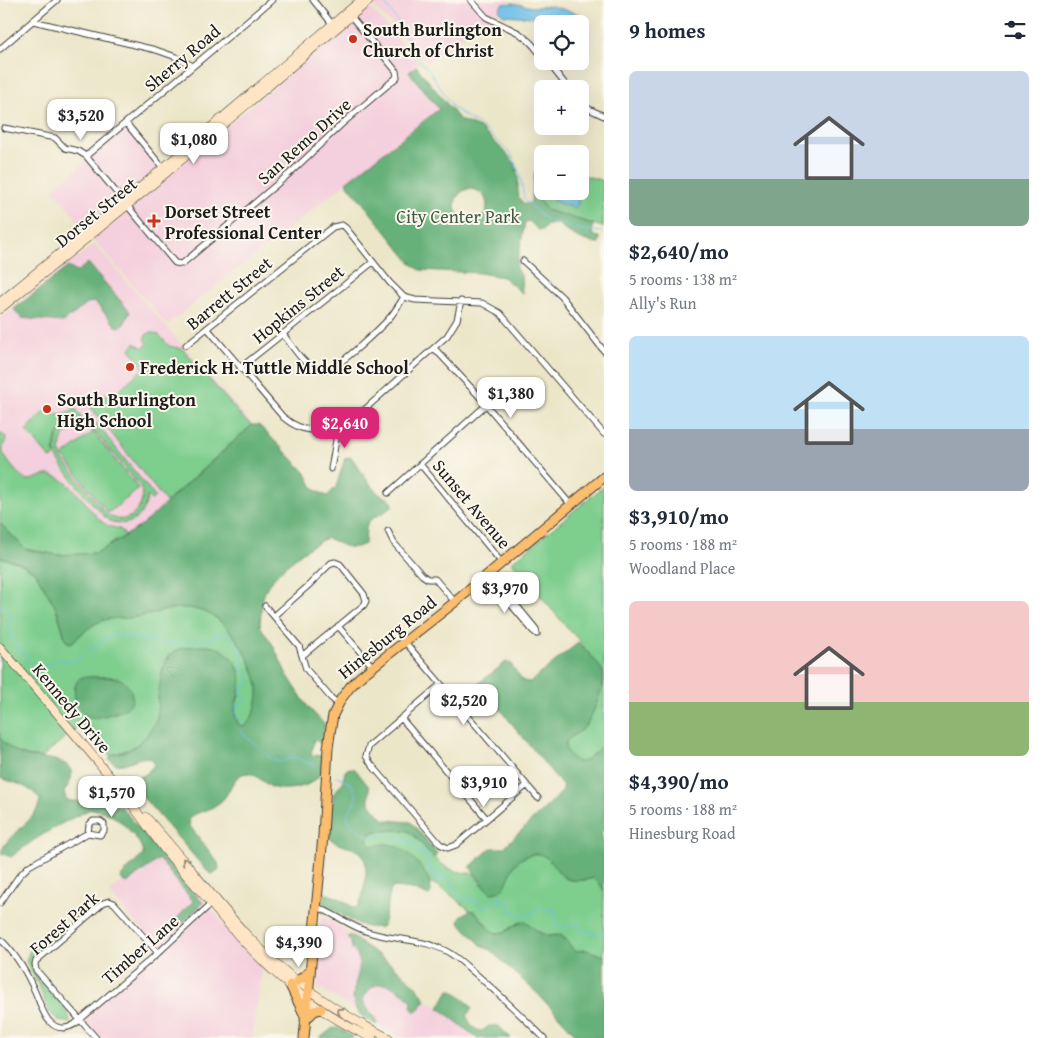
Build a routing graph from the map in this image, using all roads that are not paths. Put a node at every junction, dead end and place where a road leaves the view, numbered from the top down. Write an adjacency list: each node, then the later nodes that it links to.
1 (57, 0): 8 (street)
2 (272, 0): 12 (street, Sherry Road)
3 (312, 0): 9 (street)
4 (361, 0): 7 (main road, Dorset Street)
5 (370, 0): 7 (main road, Dorset Street)
6 (471, 0): 10 (street)
7 (349, 14): 9 (main road, Dorset Street); 21 (street, San Remo Drive)
8 (32, 20): 11 (street); 12 (street)
9 (335, 27): 20 (main road, Dorset Street); 21 (main road, Dorset Street)
10 (534, 47)
11 (0, 48)
12 (193, 66): 17 (street, Sherry Road)
13 (553, 70): 14 (street)
14 (562, 80)
15 (589, 109): 16 (street)
16 (604, 116)
17 (126, 123): 19 (street, Sherry Road); 20 (street)
18 (4, 128): 19 (street)
19 (86, 156): 21 (street)
20 (164, 168): 21 (main road, Dorset Street)
21 (125, 204): 26 (main road, Dorset Street); 27 (main road, Dorset Street)
22 (523, 261): 32 (street)
23 (373, 262): 24 (street, Barrett Street); 28 (street, Barrett Street); 29 (street, Hopkins Street)
24 (404, 297): 25 (street); 29 (street)
25 (461, 301): 31 (street); 36 (street)
26 (0, 302)
27 (0, 309)
28 (207, 328): 30 (street, Barrett Street); 33 (street)
29 (283, 334): 33 (street, Hopkins Street)
30 (186, 345)
31 (434, 348): 34 (street); 35 (street)
32 (604, 351)
33 (240, 368): 35 (street)
34 (486, 405): 37 (street); 41 (street)
35 (335, 429): 38 (street)
36 (604, 434)
37 (420, 464): 40 (street); 43 (street, Sunset Avenue)
38 (331, 469)
39 (604, 478): 41 (main road, Hinesburg Road)
40 (388, 493)
41 (571, 505): 43 (main road, Hinesburg Road)
42 (388, 531): 45 (street)
43 (502, 562): 44 (main road, Hinesburg Road)
44 (488, 574): 44 (street); 45 (main road, Hinesburg Road)
45 (455, 602): 49 (main road, Hinesburg Road)
46 (266, 606): 47 (street)
47 (274, 616): 48 (street); 51 (street)
48 (338, 626): 51 (street); 52 (street)
49 (405, 642): 52 (main road, Hinesburg Road); 53 (street)
50 (0, 646): 60 (main road, Kennedy Drive)
51 (302, 656): 54 (street)
52 (373, 667): 54 (main road, Hinesburg Road)
53 (441, 684): 55 (street); 56 (street)
54 (338, 704): 62 (main road, Hinesburg Road)
55 (401, 718): 58 (street); 58 (street)
56 (527, 785): 57 (street); 58 (street)
57 (538, 798)
58 (487, 819)
59 (88, 833): 61 (street)
60 (214, 901): 64 (street, Timber Lane); 66 (main road, Kennedy Drive)
61 (0, 903)
62 (317, 907): 65 (main road, Hinesburg Road); 76 (street)
63 (0, 939): 70 (street)
64 (158, 953): 70 (street, Timber Lane); 70 (street, Forest Park)
65 (309, 972): 66 (main road); 67 (main road, Hinesburg Road)
66 (294, 983): 67 (main road, Kennedy Drive); 68 (main road, Kennedy Drive); 71 (main road)
67 (308, 989): 68 (main road, Hinesburg Road); 75 (main road, Kennedy Drive, one-way to 67)
68 (307, 999): 69 (main road, Kennedy Drive); 71 (main road, Hinesburg Road)
69 (321, 1009): 71 (main road); 74 (main road, Kennedy Drive)
70 (80, 1019): 72 (street)
71 (306, 1019): 73 (main road, Hinesburg Road)
72 (96, 1038)
73 (304, 1038)
74 (372, 1038)
75 (389, 1038)
76 (544, 1038)

